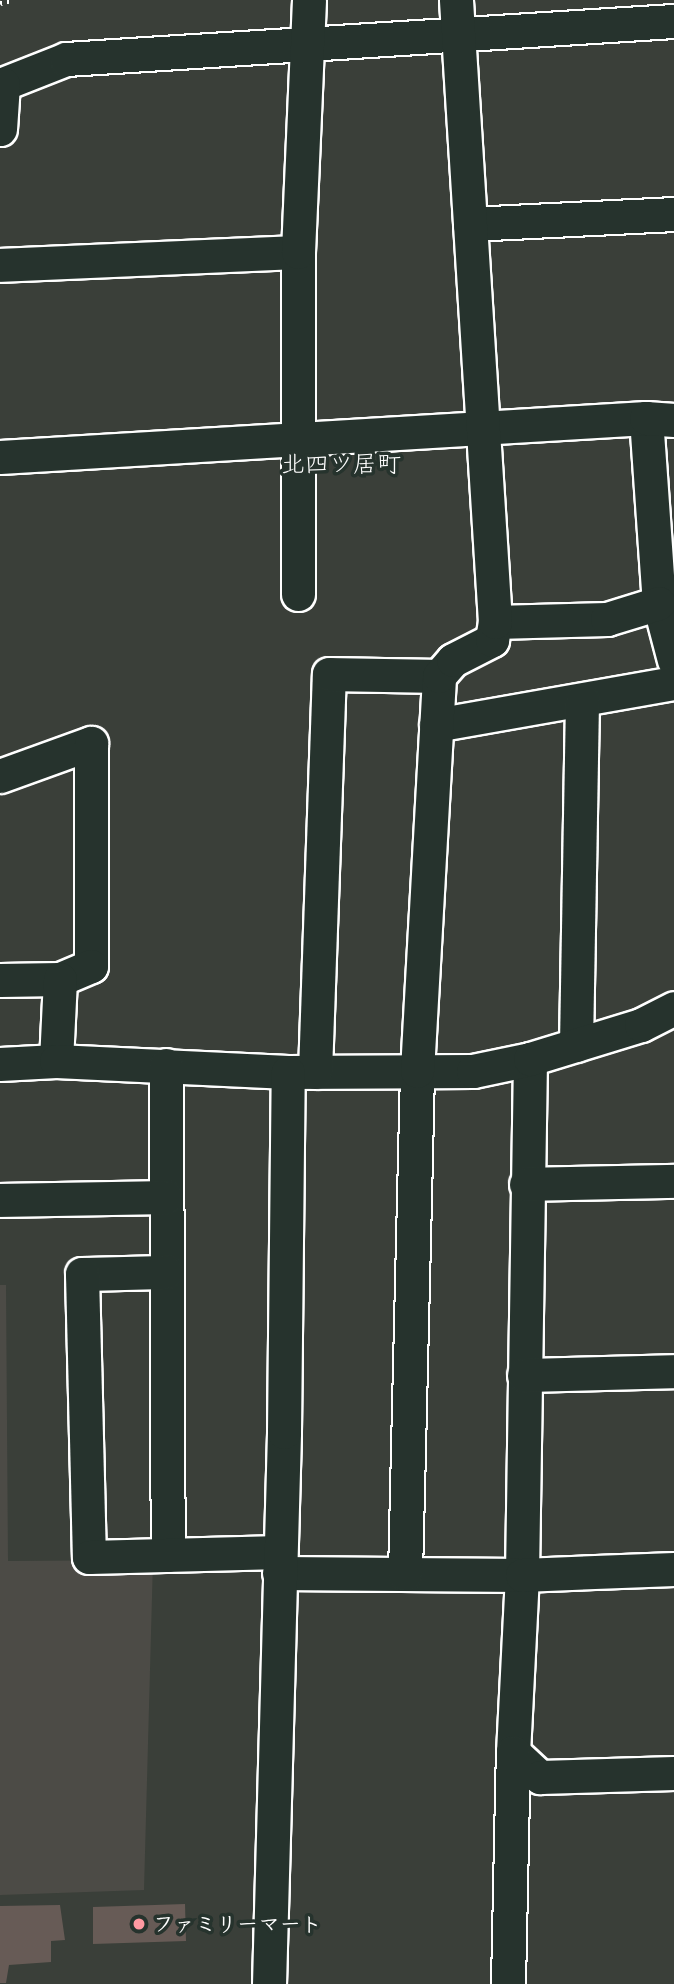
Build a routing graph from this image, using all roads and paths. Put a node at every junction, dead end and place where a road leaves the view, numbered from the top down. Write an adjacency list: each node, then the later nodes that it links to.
1 (12, 0): 4 (path)
2 (309, 0): 7 (street)
3 (456, 0): 6 (street)
4 (0, 3)
5 (674, 21): 6 (street)
6 (459, 33): 7 (street); 11 (street)
7 (308, 46): 8 (street); 12 (street)
8 (1, 84): 9 (street)
9 (0, 129)
10 (674, 214): 11 (street)
11 (470, 224): 15 (street)
12 (298, 253): 13 (street); 16 (street)
13 (0, 265)
14 (660, 419): 15 (street); 19 (street)
15 (485, 429): 16 (street); 20 (street)
16 (297, 441): 17 (street); 18 (street)
17 (0, 457)
18 (298, 594)
19 (659, 603): 20 (street); 22 (street)
20 (495, 622): 21 (street)
21 (439, 676): 24 (street); 35 (street)
22 (670, 684): 23 (street)
23 (582, 700): 24 (street); 29 (street)
24 (436, 725): 34 (street)
25 (0, 776): 26 (street)
26 (60, 979): 27 (street); 31 (street)
27 (0, 980)
28 (674, 1008): 29 (street)
29 (576, 1045): 30 (street)
30 (530, 1059): 34 (street); 37 (street)
31 (56, 1061): 32 (street); 33 (street)
32 (0, 1064)
33 (166, 1065): 35 (street); 38 (street)
34 (416, 1071): 35 (street); 46 (street)
35 (301, 1072): 44 (street)
36 (674, 1181): 37 (street)
37 (526, 1184): 42 (street)
38 (166, 1196): 39 (street); 40 (street)
39 (0, 1200)
40 (166, 1272): 43 (street); 43 (street)
41 (674, 1371): 42 (street)
42 (524, 1375): 47 (street)
43 (168, 1555): 44 (street)
44 (280, 1562): 46 (street); 50 (street)
45 (674, 1569): 47 (street)
46 (404, 1574): 47 (street)
47 (522, 1575): 48 (street)
48 (513, 1752): 49 (street); 51 (street)
49 (674, 1773)
50 (269, 1984)
51 (508, 1984)

